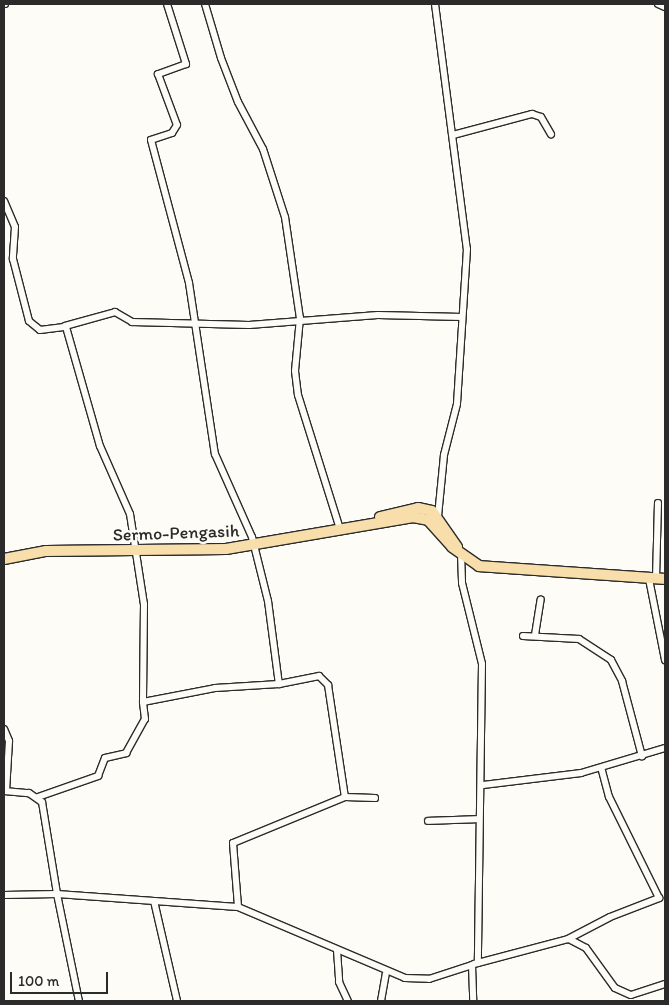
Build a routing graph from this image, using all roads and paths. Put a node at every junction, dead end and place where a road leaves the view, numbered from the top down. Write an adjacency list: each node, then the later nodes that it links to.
1 (167, 4): 11 (street)
2 (205, 4): 10 (street)
3 (436, 4): 7 (street)
4 (658, 4): 5 (street)
5 (665, 6)
6 (551, 134): 7 (street)
7 (453, 135): 9 (street)
8 (4, 203): 12 (street)
9 (462, 317): 10 (street); 14 (street)
10 (300, 318): 11 (street); 15 (street)
11 (194, 320): 12 (street); 16 (street)
12 (65, 326): 17 (street)
13 (658, 503): 20 (street)
14 (438, 516): 15 (main road, Sermo-Pengasih); 18 (main road, Sermo-Pengasih)
15 (344, 528): 16 (main road, Sermo-Pengasih); 18 (main road, Sermo-Pengasih)
16 (253, 546): 17 (main road, Sermo-Pengasih); 25 (street)
17 (137, 552): 19 (main road, Sermo-Pengasih); 26 (street)
18 (461, 553): 20 (main road, Sermo-Pengasih); 31 (street)
19 (4, 559)
20 (657, 579): 24 (street)
21 (540, 599): 22 (street)
22 (535, 635): 23 (street); 29 (street)
23 (523, 636)
24 (665, 660)
25 (279, 684): 26 (street); 34 (street)
26 (143, 702): 33 (street)
27 (4, 729): 32 (street)
28 (665, 748): 29 (street)
29 (642, 756): 30 (street)
30 (601, 768): 31 (street); 40 (street)
31 (483, 785): 36 (street)
32 (5, 791): 33 (street)
33 (38, 796): 39 (street)
34 (345, 797): 35 (street); 42 (street)
35 (375, 798)
36 (479, 819): 37 (street); 45 (street)
37 (428, 822)
38 (4, 894): 39 (street)
39 (56, 894): 41 (street); 48 (street)
40 (662, 898): 43 (street)
41 (154, 901): 42 (street); 49 (street)
42 (238, 907): 44 (street)
43 (568, 939): 45 (street); 47 (street)
44 (337, 950): 46 (street); 50 (street)
45 (475, 964): 46 (street); 52 (street)
46 (386, 973): 51 (street)
47 (665, 984)
48 (79, 1001)
49 (177, 1001)
50 (348, 1001)
51 (381, 1001)
52 (473, 1001)

